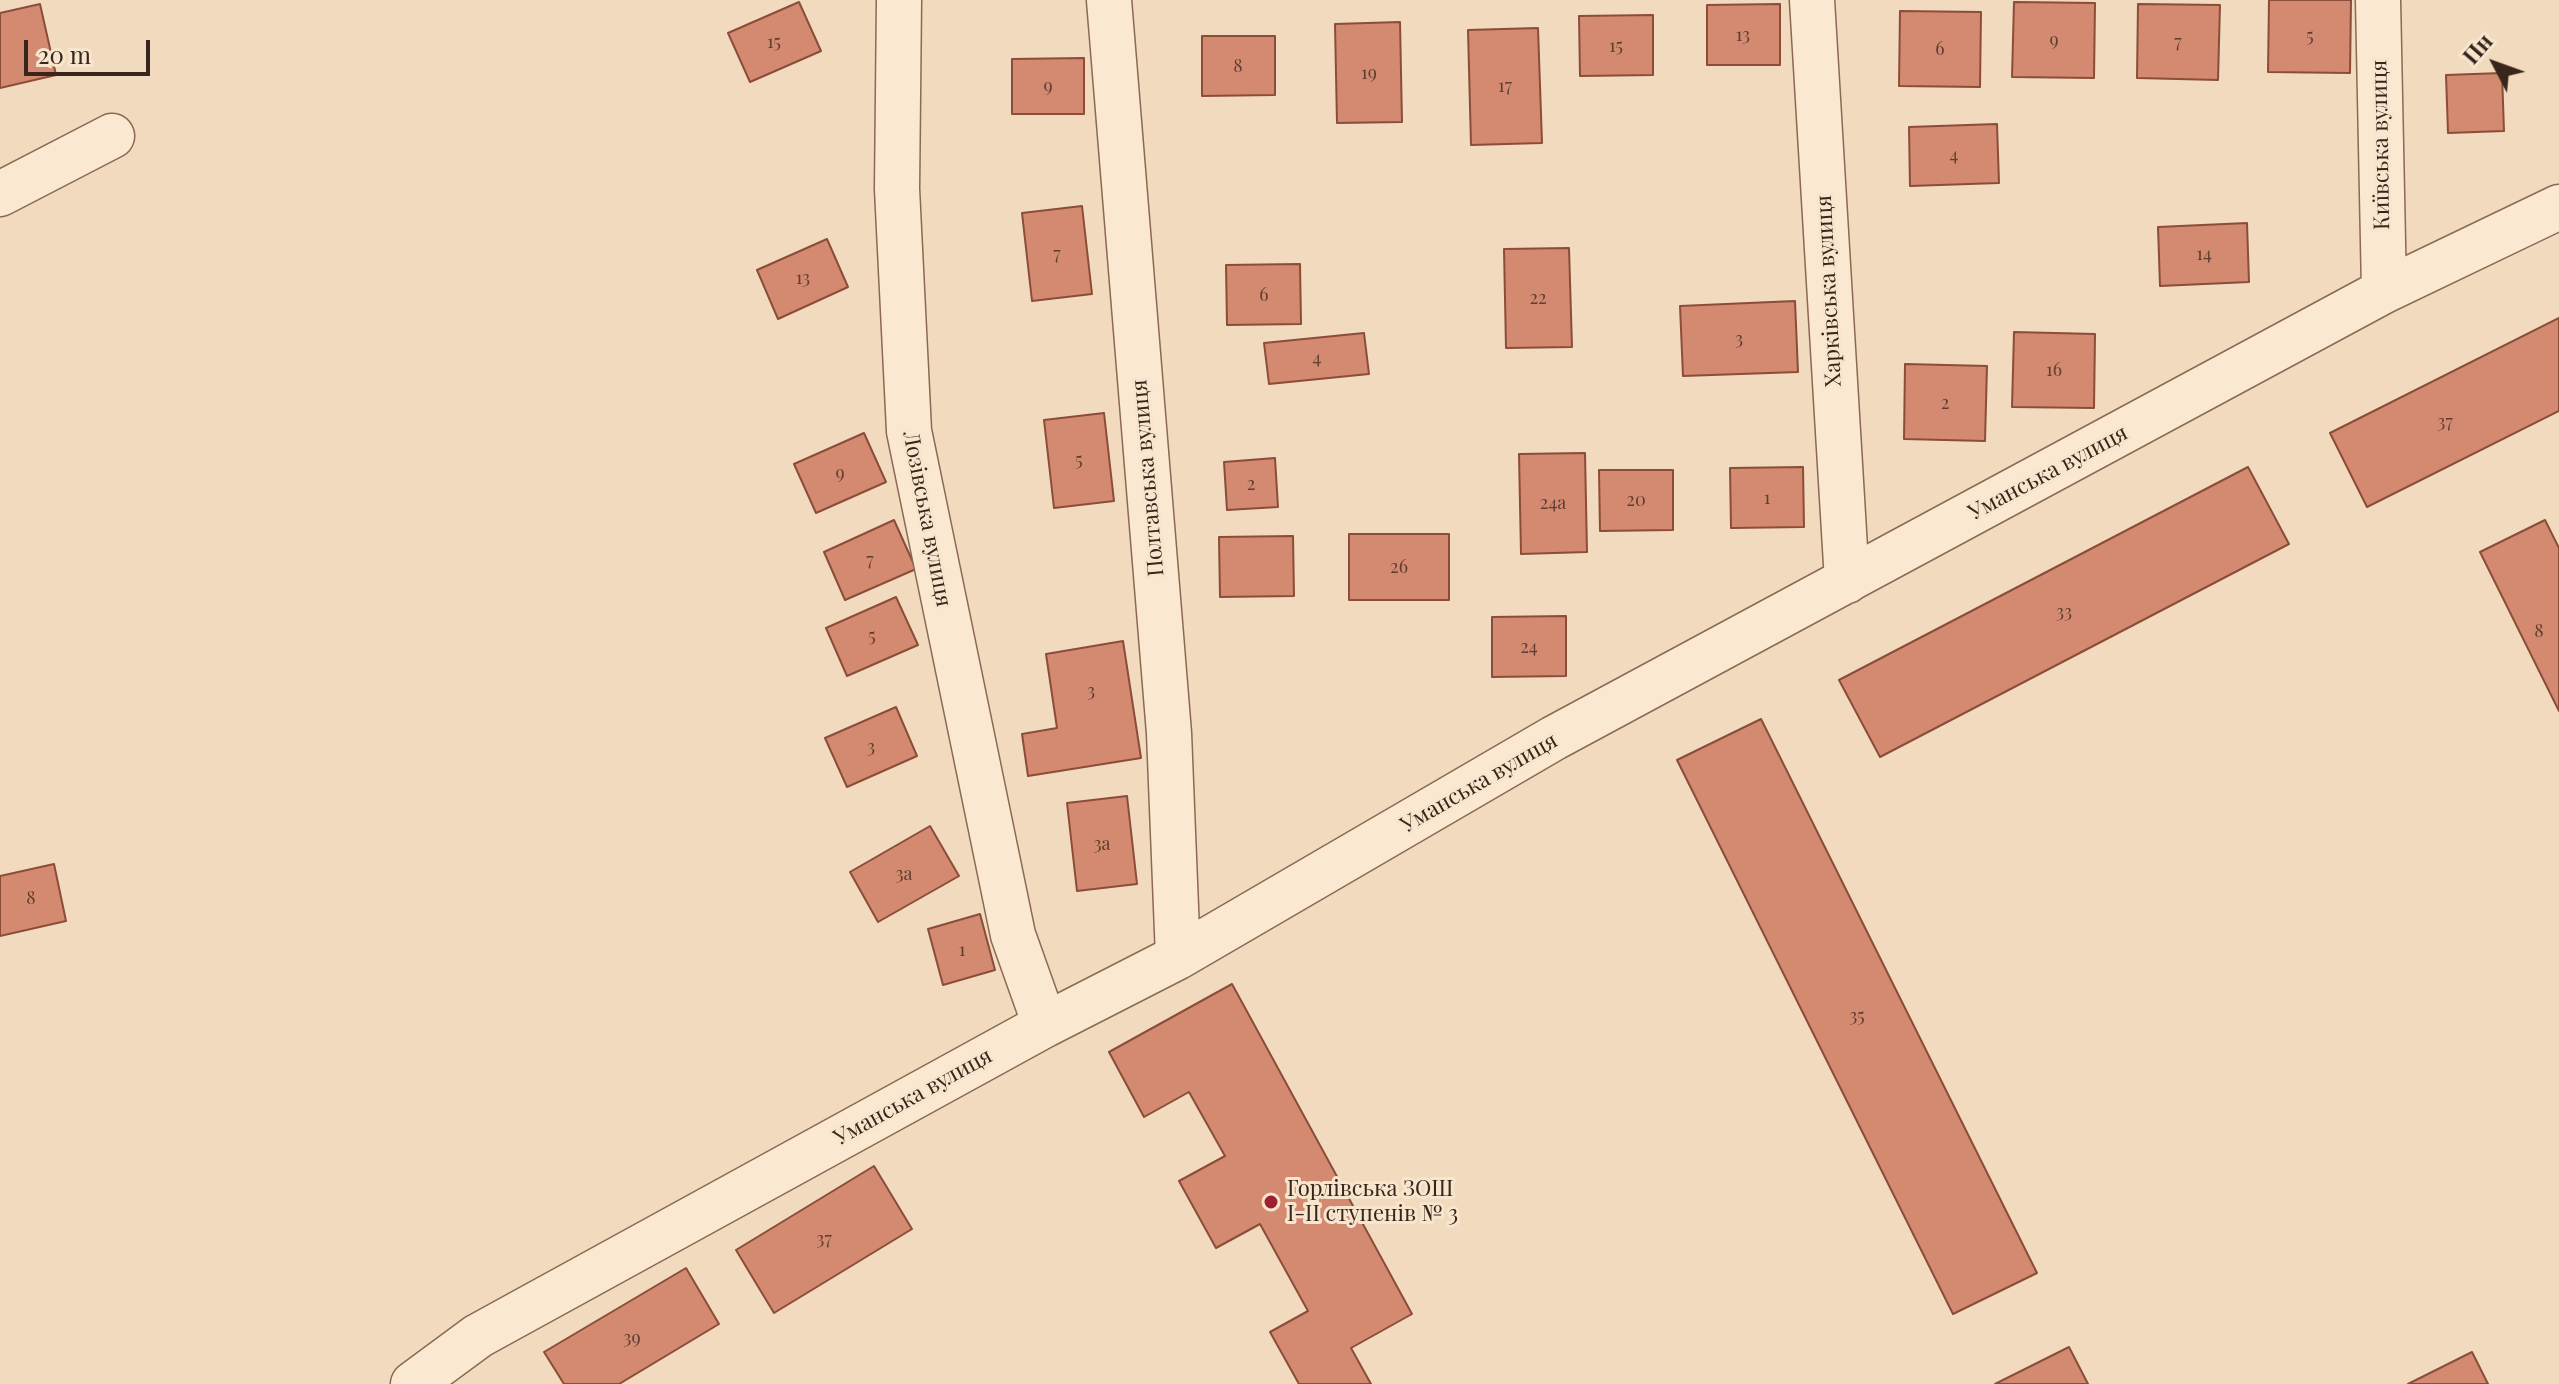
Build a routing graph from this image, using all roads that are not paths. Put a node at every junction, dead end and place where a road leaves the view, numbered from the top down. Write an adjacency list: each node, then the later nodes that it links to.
1 (899, 0): 11 (street, Лозівська вулиця)
2 (1109, 0): 10 (street, Полтавська вулиця)
3 (1812, 0): 9 (street, Харківська вулиця)
4 (2378, 0): 8 (street, Київська вулиця)
5 (112, 136): 6 (street)
6 (0, 194)
7 (2559, 207): 8 (street, Уманська вулиця)
8 (2384, 291): 9 (street, Уманська вулиця)
9 (1847, 581): 10 (street, Уманська вулиця)
10 (1178, 957): 11 (street, Уманська вулиця)
11 (1045, 1025): 12 (street, Уманська вулиця)
12 (413, 1384)

